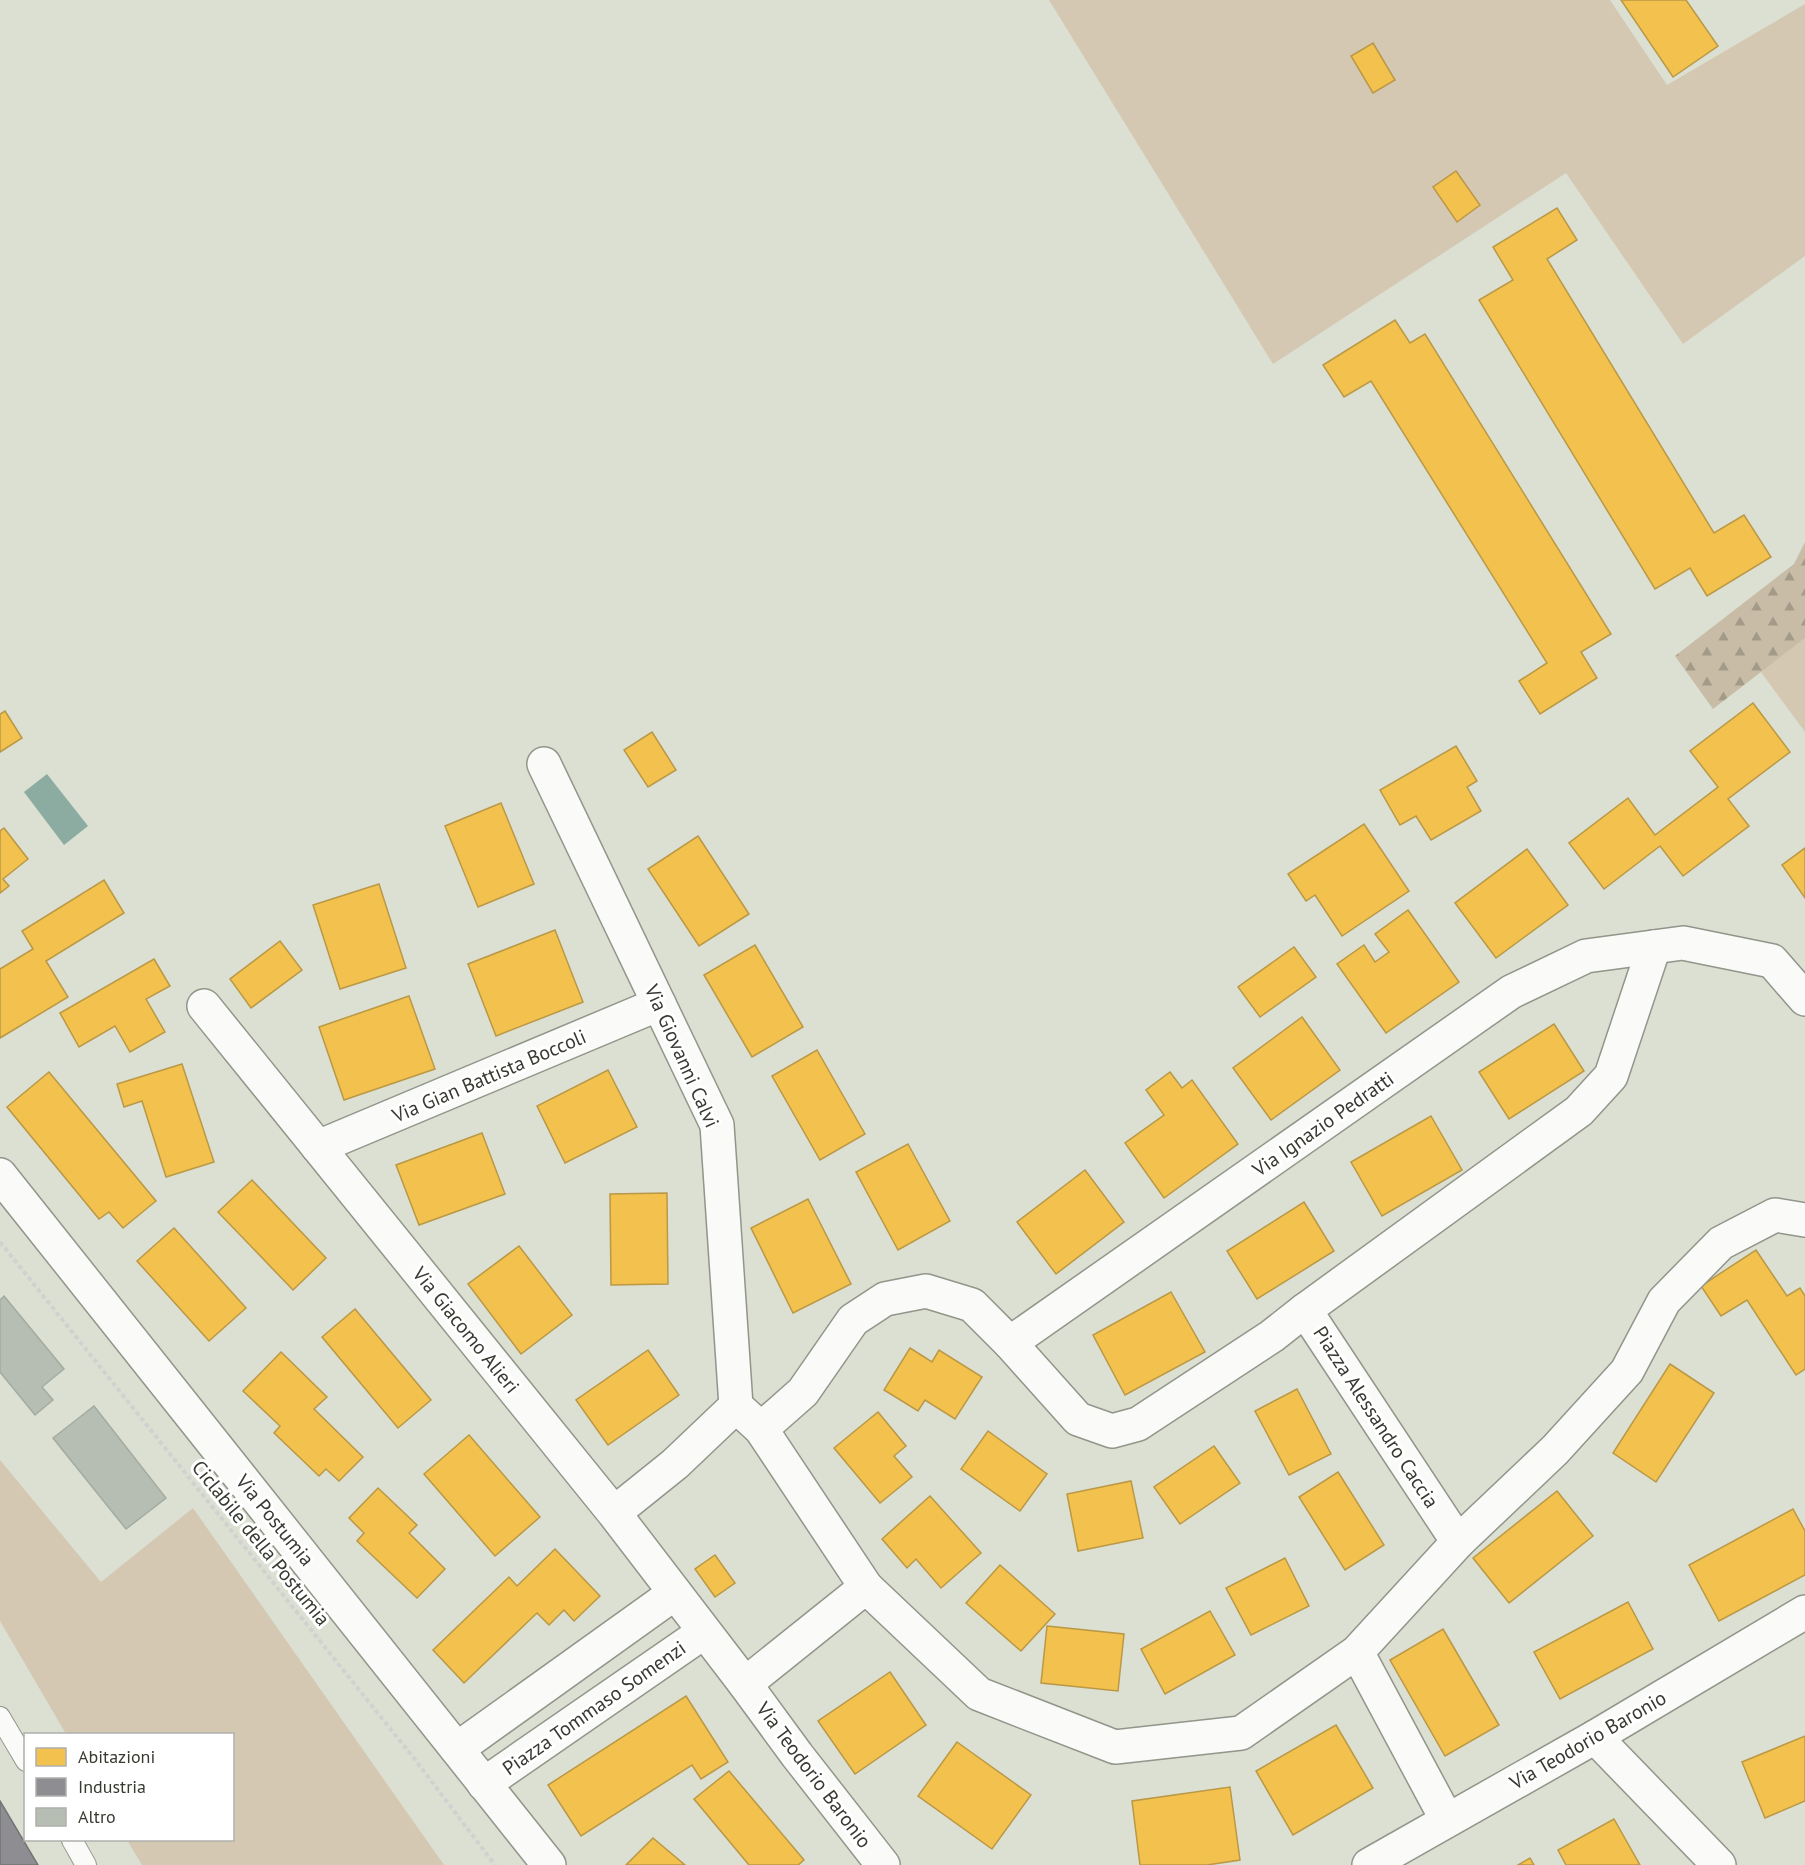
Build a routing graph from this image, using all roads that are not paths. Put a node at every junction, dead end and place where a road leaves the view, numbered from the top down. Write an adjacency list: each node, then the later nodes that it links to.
1 (544, 764): 4 (street, Via Giovanni Calvi)
2 (1654, 947): 3 (street); 9 (street, Piazza Alessandro Caccia); 10 (street, Via Ignazio Pedratti)
3 (1805, 999)
4 (659, 1004): 6 (street, Via Gian Battista Boccoli); 11 (street, Via Giovanni Calvi)
5 (204, 1006): 6 (street, Via Giacomo Alieri)
6 (318, 1147): 13 (street, Via Giacomo Alieri)
7 (0, 1175): 23 (street, Via Postumia)
8 (1805, 1220): 14 (street)
9 (1305, 1310): 10 (street); 14 (street, Piazza Alessandro Caccia)
10 (1010, 1342): 12 (street)
11 (736, 1406): 12 (street); 13 (street)
12 (760, 1429): 15 (street)
13 (614, 1513): 16 (street, Piazza Tommaso Somenzi)
14 (1458, 1542): 19 (street)
15 (866, 1587): 19 (street); 20 (street)
16 (675, 1593): 18 (street, Piazza Tommaso Somenzi); 23 (street)
17 (1805, 1612): 22 (street, Via Teodorio Baronio)
18 (704, 1632): 20 (street, Piazza Tommaso Somenzi); 25 (street, Piazza Tommaso Somenzi)
19 (1357, 1652): 26 (street)
20 (745, 1684): 30 (street, Via Teodorio Baronio)
21 (0, 1717): 24 (lane)
22 (1595, 1737): 26 (street, Via Teodorio Baronio); 32 (street)
23 (458, 1749): 25 (street, Via Postumia)
24 (24, 1758)
25 (484, 1784): 29 (street, Via Postumia)
26 (1447, 1821): 31 (street, Via Teodorio Baronio)
27 (73, 1841): 28 (lane)
28 (86, 1865)
29 (549, 1865)
30 (884, 1865)
31 (1370, 1865)
32 (1719, 1865)

